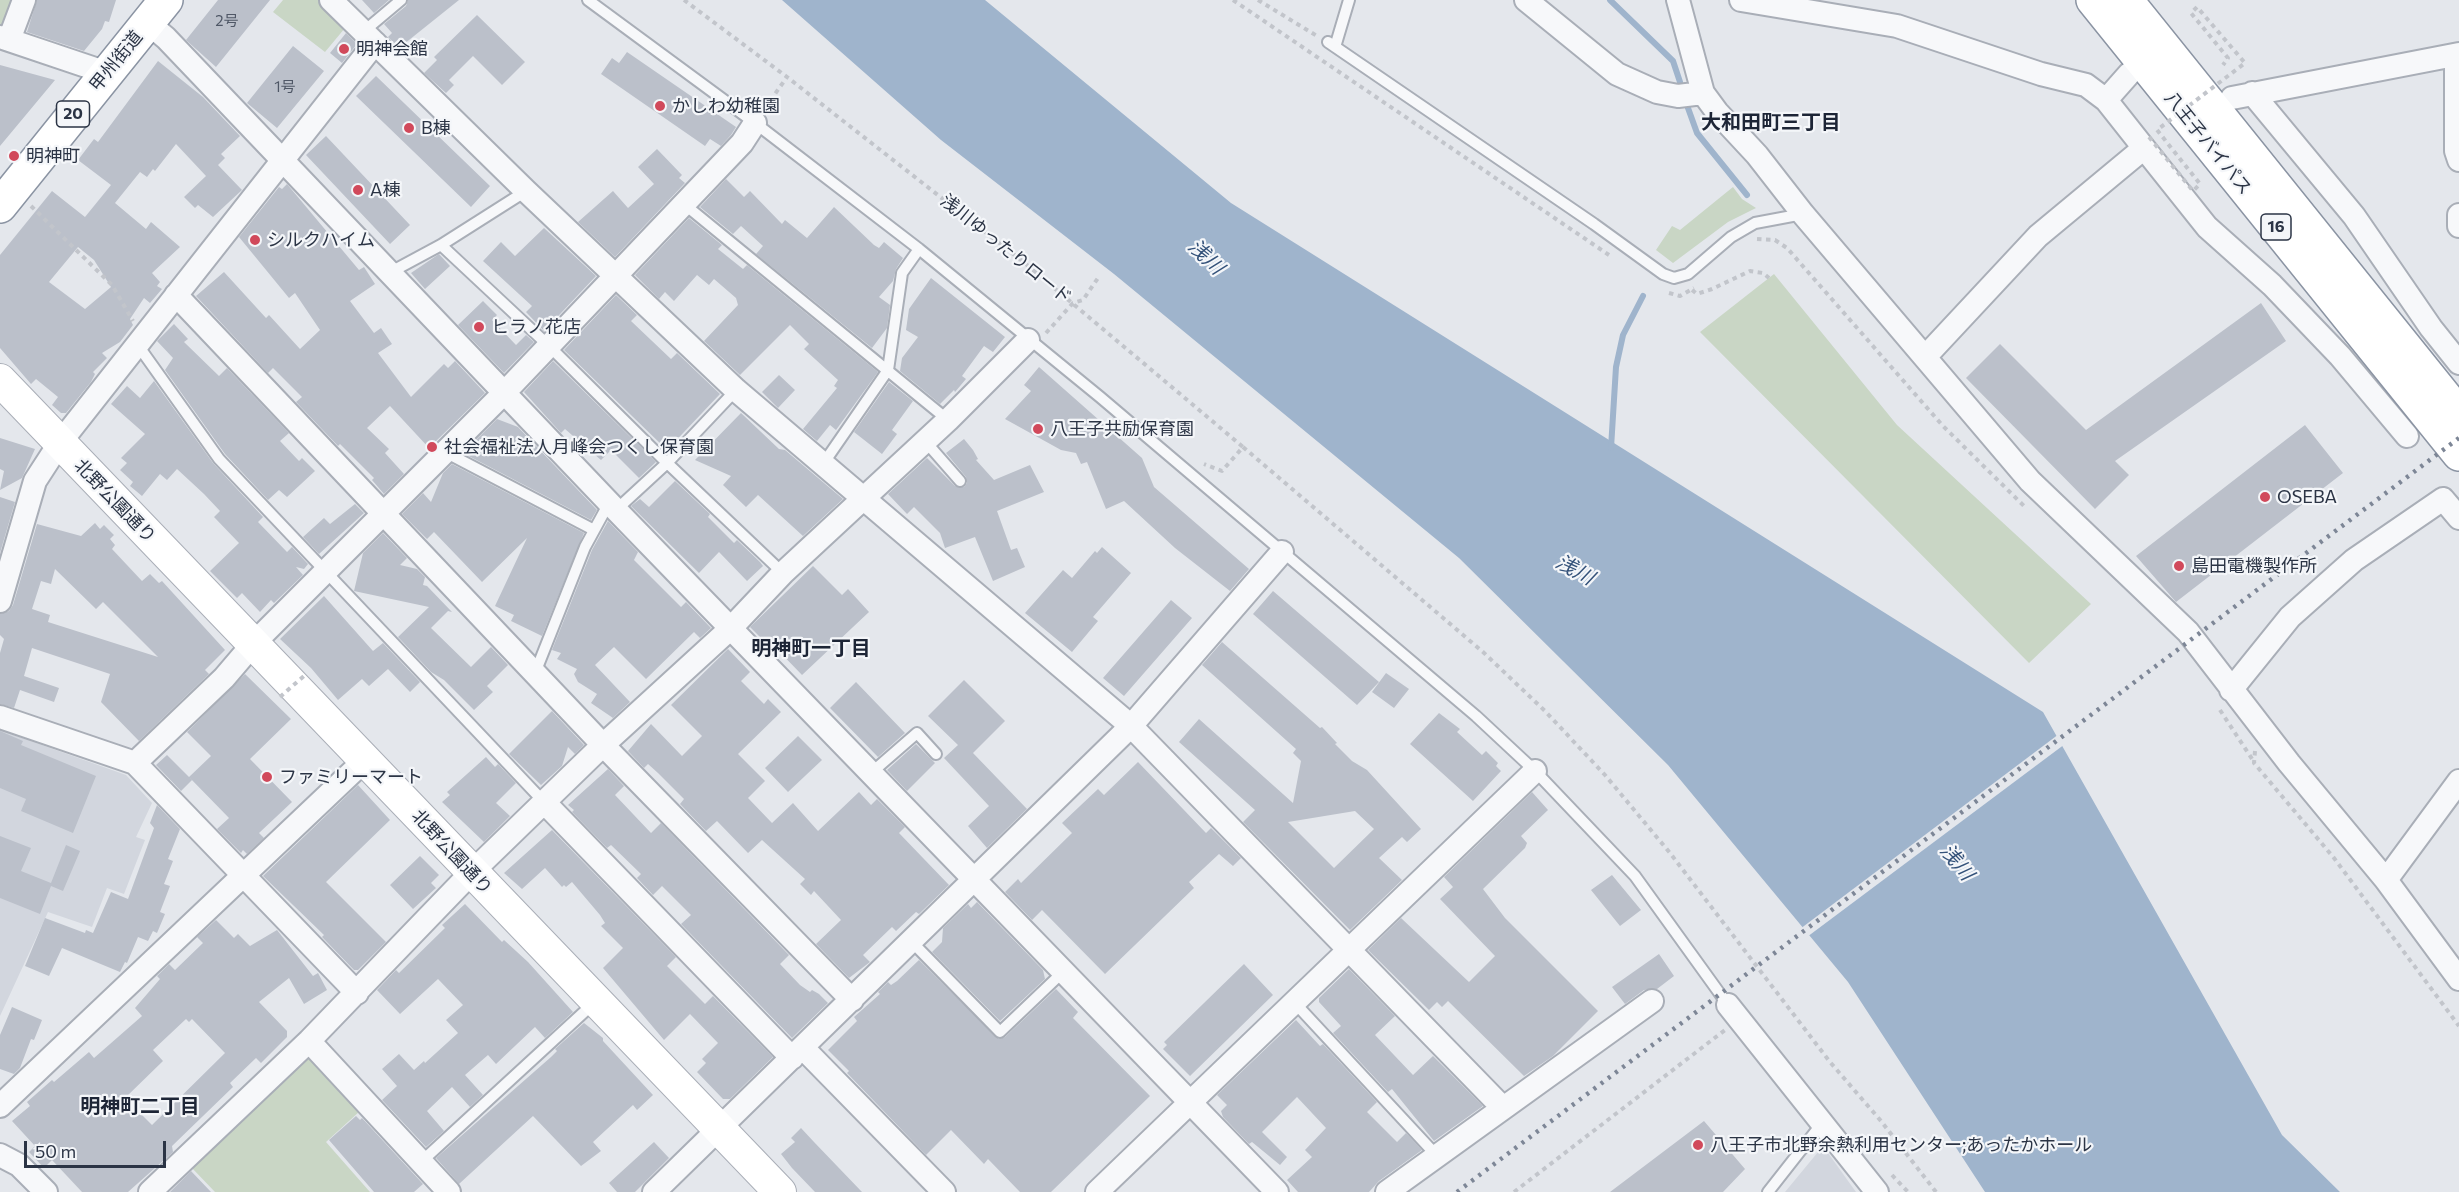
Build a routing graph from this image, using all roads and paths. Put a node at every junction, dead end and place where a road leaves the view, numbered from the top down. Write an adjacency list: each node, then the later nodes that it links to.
1 (24, 0): 18 (street)
2 (331, 0): 17 (street)
3 (400, 0): 17 (lane)
4 (588, 0): 28 (lane)
5 (684, 0): 24 (path, 浅川ゆったりロード)
6 (1233, 0): 41 (path)
7 (1258, 0): 19 (path)
8 (1349, 0): 19 (lane)
9 (1526, 0): 25 (street)
10 (1678, 0): 25 (street)
11 (1741, 0): 27 (street)
12 (2068, 0): 23 (highway, 16)
13 (2093, 0): 53 (highway, 八王子バイパス / 16)
14 (2126, 0): 53 (highway, 八王子バイパス / 16)
15 (2153, 0): 26 (highway, 16)
16 (155, 8): 22 (highway, 甲州街道 / 20); 30 (street)
17 (369, 37): 30 (street); 32 (street)
18 (4, 38): 22 (street)
19 (1331, 45): 35 (lane)
20 (2457, 54): 26 (street); 31 (street)
21 (2223, 65): 29 (path, bridge)
22 (106, 72): 33 (highway, 甲州街道 / 20)
23 (2129, 74): 27 (street); 53 (highway, 16)
24 (787, 77): 28 (path); 48 (path, 浅川ゆったりロード)
25 (1704, 93): 35 (street)
26 (2242, 95): 53 (highway, 16); 55 (street)
27 (2106, 100): 29 (street)
28 (761, 114): 34 (street); 40 (lane)
29 (2147, 143): 54 (street); 62 (street)
30 (282, 160): 42 (street); 47 (street)
31 (2459, 160)
32 (526, 191): 39 (lane); 43 (street)
33 (8, 196): 51 (path)
34 (684, 204): 43 (street); 56 (lane)
35 (1803, 214): 54 (street)
36 (2459, 215): 37 (street)
37 (2458, 226)
38 (1751, 242): 73 (path)
39 (441, 245): 42 (lane); 52 (lane)
40 (919, 249): 50 (lane); 56 (lane)
41 (1616, 260)
42 (389, 273): 59 (street)
43 (614, 275): 52 (street); 58 (street)
44 (1098, 278): 48 (path)
45 (1769, 278): 46 (path)
46 (1701, 282)
47 (176, 295): 51 (street); 75 (street)
48 (1073, 303): 49 (path); 65 (path, 浅川ゆったりロード)
49 (1051, 327)
50 (1028, 340): 61 (street); 78 (lane)
51 (140, 341): 64 (street); 80 (lane)
52 (549, 346): 59 (street); 69 (lane)
53 (2394, 354): 60 (highway, 八王子バイパス / 16); 67 (highway, 八王子バイパス / 16)
54 (1926, 356): 87 (street)
55 (2459, 363)
56 (888, 370): 61 (lane); 70 (lane)
57 (0, 380): 64 (street, 北野公園通り)
58 (736, 390): 69 (lane); 70 (street)
59 (505, 392): 66 (street); 74 (street)
60 (2459, 414)
61 (948, 420): 63 (street)
62 (2407, 436)
63 (925, 441): 71 (lane); 72 (street)
64 (59, 444): 79 (street); 84 (street, 北野公園通り)
65 (1243, 447): 68 (path); 137 (path, 浅川ゆったりロード)
66 (446, 452): 75 (street); 77 (lane)
67 (2459, 454)
68 (1200, 462)
69 (666, 463): 74 (lane); 81 (lane)
70 (823, 464): 72 (street)
71 (960, 480)
72 (863, 498): 81 (street); 91 (street)
73 (2024, 506)
74 (612, 507): 77 (lane); 83 (street)
75 (384, 514): 80 (street); 85 (street)
76 (2459, 518): 87 (street)
77 (594, 530): 85 (lane)
78 (1282, 552): 91 (street); 96 (lane)
79 (5, 565): 82 (street)
80 (325, 573): 84 (street); 99 (lane)
81 (783, 573): 83 (street)
82 (0, 602)
83 (731, 628): 92 (street); 97 (street)
84 (253, 644): 94 (street, 北野公園通り); 95 (street)
85 (535, 673): 92 (street)
86 (305, 675): 88 (path, bridge)
87 (2231, 690): 89 (street)
88 (280, 697)
89 (2251, 715): 103 (street); 114 (path)
90 (0, 717): 95 (street)
91 (1131, 726): 102 (street); 105 (street)
92 (603, 745): 99 (street); 109 (street)
93 (936, 754): 97 (lane)
94 (365, 760): 100 (street, 北野公園通り); 101 (street)
95 (135, 763): 101 (street)
96 (1535, 771): 105 (street); 113 (lane)
97 (871, 773): 102 (street)
98 (2459, 781): 103 (street)
99 (544, 802): 100 (street); 116 (street)
100 (471, 873): 108 (street); 110 (street, 北野公園通り)
101 (244, 876): 108 (street); 118 (street)
102 (976, 880): 104 (street); 107 (street)
103 (2386, 880): 106 (street)
104 (912, 942): 107 (lane); 109 (street)
105 (1350, 950): 112 (street); 119 (street)
106 (2456, 970)
107 (1063, 972): 117 (street)
108 (357, 993): 115 (street)
109 (852, 1000): 116 (street)
110 (596, 1001): 121 (street, 北野公園通り); 124 (lane)
111 (1652, 1001): 119 (street)
112 (1293, 1002): 117 (street); 123 (lane)
113 (1730, 1015): 120 (street); 134 (path)
114 (2459, 1026)
115 (309, 1041): 124 (street); 126 (street)
116 (798, 1053): 121 (street); 130 (street)
117 (1190, 1103): 131 (street); 132 (street)
118 (0, 1106)
119 (1503, 1108): 123 (street)
120 (1823, 1122): 135 (lane); 136 (street)
121 (719, 1129): 128 (street); 129 (street, 北野公園通り)
122 (0, 1155): 125 (street)
123 (1437, 1156): 133 (street)
124 (421, 1162): 127 (street)
125 (46, 1192)
126 (150, 1192)
127 (449, 1192)
128 (654, 1192)
129 (780, 1192)
130 (944, 1192)
131 (1097, 1192)
132 (1277, 1192)
133 (1387, 1192)
134 (1514, 1192)
135 (1768, 1192)
136 (1877, 1192)
137 (1936, 1192)

